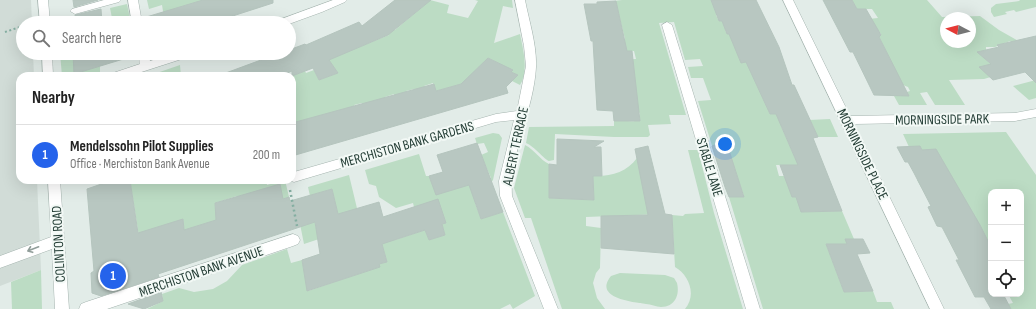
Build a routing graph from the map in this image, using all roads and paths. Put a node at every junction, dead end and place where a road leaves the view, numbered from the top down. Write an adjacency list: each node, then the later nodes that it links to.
1 (43, 0): 8 (street)
2 (116, 0): 7 (street)
3 (133, 0): 9 (street)
4 (342, 0): 10 (street)
5 (520, 0): 21 (street, ALBERT TERRACE)
6 (788, 0): 22 (street, MORNINGSIDE PLACE)
7 (75, 11)
8 (44, 16)
9 (136, 16)
10 (296, 18)
11 (667, 25): 32 (street, STABLE LANE)
12 (16, 28): 13 (path)
13 (4, 32)
14 (47, 60): 18 (street)
15 (145, 60): 17 (street)
16 (165, 60): 17 (street)
17 (146, 66): 19 (street)
18 (48, 72)
19 (129, 72)
20 (1036, 113): 22 (street, MORNINGSIDE PARK)
21 (522, 116): 23 (street, MERCHISTON BANK GARDENS); 31 (street, ALBERT TERRACE)
22 (846, 120): 33 (street, MORNINGSIDE PLACE)
23 (296, 176)
24 (54, 184): 26 (street, COLINTON ROAD)
25 (290, 184): 27 (path)
26 (58, 240): 28 (street, one-way to 28); 29 (street, COLINTON ROAD)
27 (293, 240): 30 (street, MERCHISTON BANK AVENUE)
28 (4, 260)
29 (62, 309)
30 (86, 309)
31 (551, 309)
32 (753, 309)
33 (937, 309)

